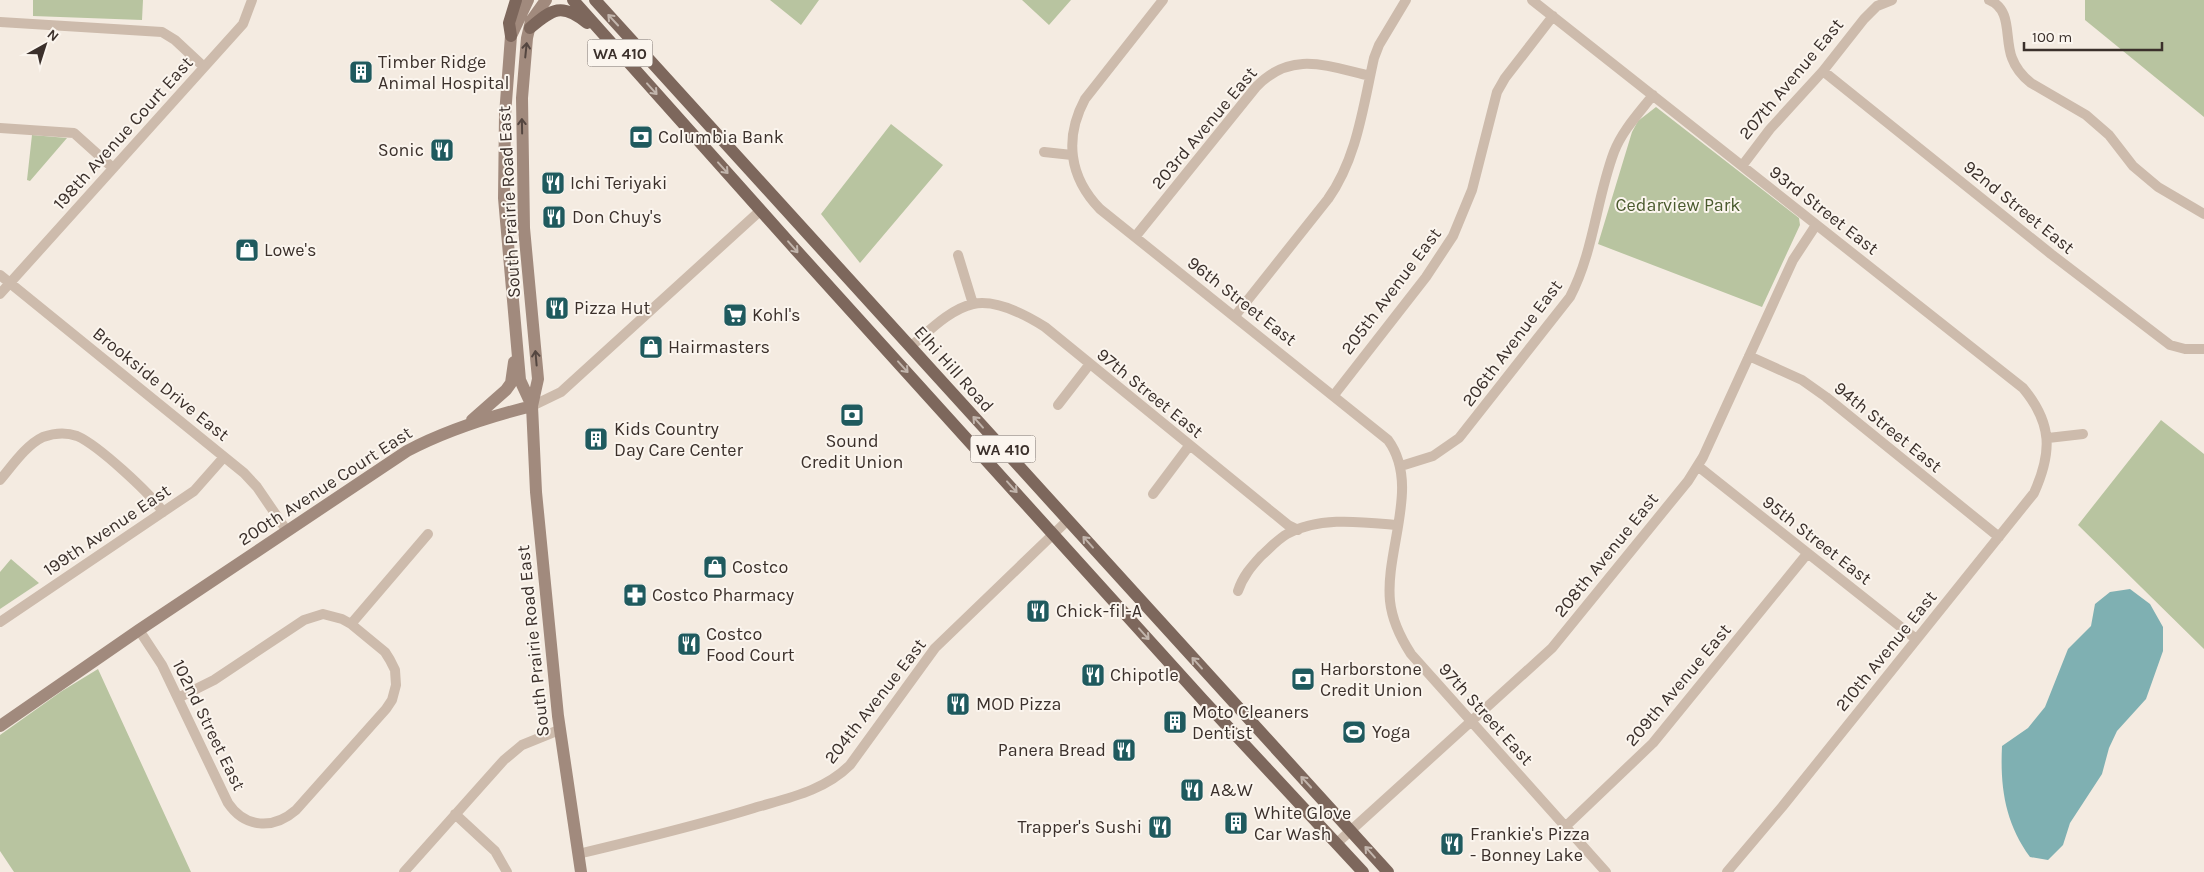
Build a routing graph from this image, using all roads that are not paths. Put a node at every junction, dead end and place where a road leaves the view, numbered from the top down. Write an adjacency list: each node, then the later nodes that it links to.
1 (252, 0): 18 (street, 198th Avenue Court East)
2 (516, 0): 16 (main road)
3 (528, 0): 16 (main road, South Prairie Road East)
4 (546, 0): 15 (main road, South Prairie Road East)
5 (573, 0): 17 (main road, Elhi Hill Road / WA 410)
6 (595, 0): 37 (main road, Elhi Hill Road / WA 410, one-way to 6)
7 (1163, 0): 24 (street, 96th Street East)
8 (1406, 0): 20 (street)
9 (1532, 0): 13 (street, 93rd Street East)
10 (1892, 0): 19 (street, 207th Avenue East)
11 (1989, 0): 12 (street)
12 (2002, 3): 28 (street)
13 (1552, 16): 21 (street, 93rd Street East); 42 (street, 205th Avenue East)
14 (0, 22): 18 (street)
15 (530, 28): 17 (main road); 44 (main road, South Prairie Road East, one-way to 15)
16 (511, 36): 39 (main road, South Prairie Road East)
17 (622, 55): 27 (main road, Elhi Hill Road / WA 410, one-way to 27)
18 (204, 67): 26 (street, 198th Avenue Court East)
19 (1823, 71): 25 (street, 207th Avenue East); 38 (street, 92nd Street East)
20 (1370, 76): 30 (street, 203rd Avenue East); 36 (street)
21 (1652, 95): 25 (street, 93rd Street East); 50 (street, 206th Avenue East)
22 (0, 128): 26 (street)
23 (1044, 152): 24 (street)
24 (1072, 155): 30 (street, 96th Street East)
25 (1742, 166): 29 (street, 93rd Street East)
26 (112, 168): 33 (street, 198th Avenue Court East)
27 (761, 210): 44 (street, 200th Avenue Court East); 60 (main road, Elhi Hill Road / WA 410, one-way to 60)
28 (2204, 214)
29 (1816, 225): 40 (street, 208th Avenue East); 47 (street, 93rd Street East)
30 (1135, 237): 36 (street, 96th Street East)
31 (958, 255): 35 (street)
32 (0, 275): 33 (street, Brookside Drive East)
33 (10, 284): 34 (street, 198th Avenue Court East); 49 (street, Brookside Drive East)
34 (0, 294)
35 (973, 304): 37 (street); 41 (street, 97th Street East)
36 (1234, 316): 42 (street, 96th Street East)
37 (910, 347): 55 (main road, Elhi Hill Road / WA 410, one-way to 37)
38 (2204, 349)
39 (517, 350): 44 (main road, South Prairie Road East); 45 (main road)
40 (1749, 356): 51 (street, 208th Avenue East); 61 (street, 94th Street East)
41 (1089, 365): 43 (street); 48 (street, 97th Street East)
42 (1334, 395): 50 (street, 96th Street East)
43 (1058, 405)
44 (532, 406): 45 (main road, 200th Avenue Court East); 71 (main road, South Prairie Road East)
45 (465, 425): 58 (main road, 200th Avenue Court East)
46 (2083, 434): 47 (street)
47 (2048, 438): 61 (street, 210th Avenue East)
48 (1189, 446): 53 (street); 57 (street, 97th Street East)
49 (224, 457): 54 (street, 199th Avenue East); 58 (street, Brookside Drive East)
50 (1401, 466): 56 (street)
51 (1699, 467): 62 (street, 95th Street East); 69 (street, 208th Avenue East)
52 (0, 480): 54 (street)
53 (1153, 494)
54 (163, 512): 64 (street, 199th Avenue East)
55 (1068, 520): 60 (street, 204th Avenue East); 74 (main road, Elhi Hill Road / WA 410, one-way to 55)
56 (1397, 525): 57 (street); 69 (street, 97th Street East)
57 (1298, 530): 63 (street)
58 (287, 531): 66 (main road, 200th Avenue Court East)
59 (428, 534): 65 (street)
60 (1054, 534): 75 (main road, Elhi Hill Road / WA 410, one-way to 75); 76 (street, 204th Avenue East)
61 (1999, 537): 67 (street, 210th Avenue East)
62 (1807, 554): 67 (street, 95th Street East); 73 (street, 209th Avenue East)
63 (1238, 591)
64 (0, 622)
65 (351, 624): 68 (street); 68 (street, 102nd Street East)
66 (139, 630): 68 (street, 102nd Street East); 70 (main road, 200th Avenue Court East)
67 (1916, 639): 83 (street, 210th Avenue East)
68 (178, 698)
69 (1471, 722): 73 (street, 97th Street East); 74 (street, 208th Avenue East)
70 (0, 726)
71 (559, 730): 72 (street); 76 (main road, South Prairie Road East)
72 (455, 814): 77 (street); 78 (street)
73 (1565, 827): 82 (street, 97th Street East)
74 (1351, 831): 75 (street, 208th Avenue East); 81 (main road, Elhi Hill Road / WA 410, one-way to 74)
75 (1337, 844): 80 (main road, Elhi Hill Road / WA 410)
76 (578, 854): 79 (main road, South Prairie Road East)
77 (404, 872)
78 (506, 872)
79 (581, 872)
80 (1363, 872)
81 (1388, 872)
82 (1606, 872)
83 (1727, 872)

